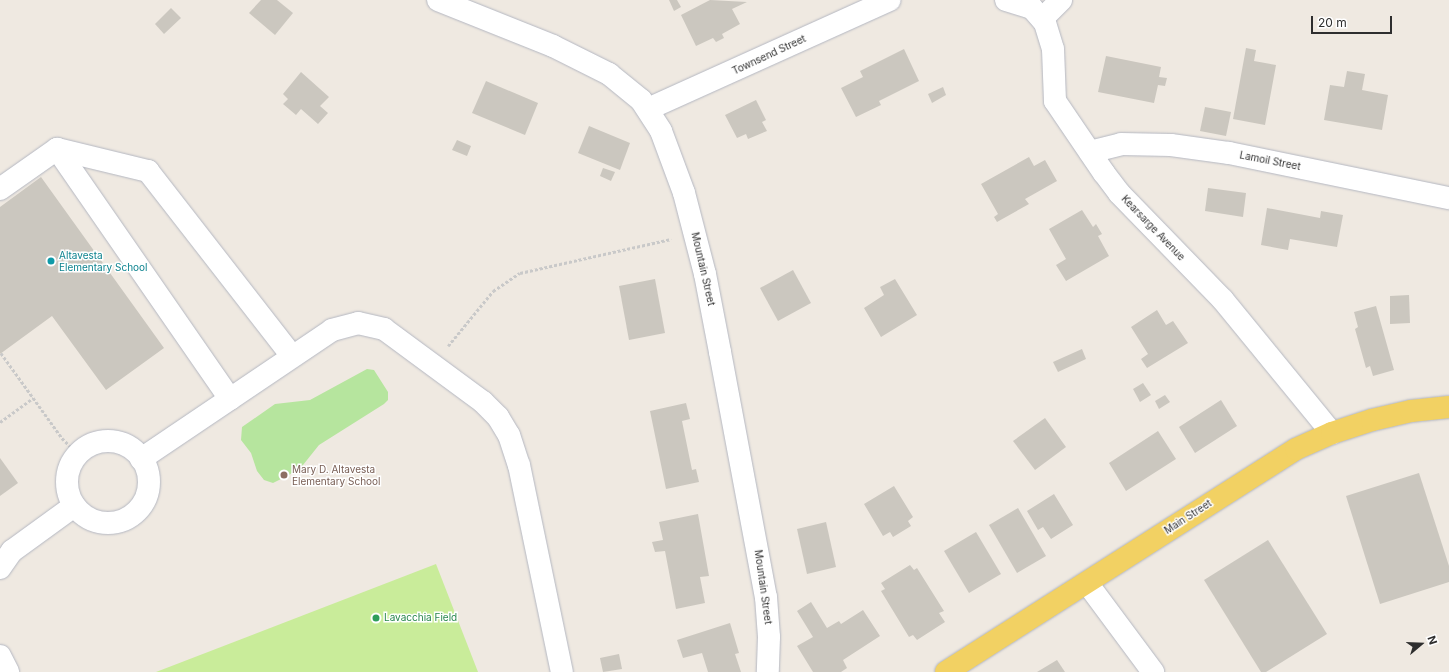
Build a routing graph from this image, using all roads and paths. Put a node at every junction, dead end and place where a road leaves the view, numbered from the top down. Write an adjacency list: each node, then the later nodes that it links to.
1 (438, 0): 6 (street, Mountain Street)
2 (889, 0): 6 (street, Townsend Street)
3 (1006, 0): 5 (street)
4 (1061, 0): 5 (street)
5 (1042, 19): 8 (street, Kearsarge Avenue)
6 (648, 110): 11 (street, Mountain Street)
7 (57, 149): 9 (street); 13 (street); 16 (street)
8 (1090, 152): 10 (street, Lamoil Street); 19 (street, Kearsarge Avenue)
9 (0, 189)
10 (1449, 198)
11 (695, 234): 14 (path); 28 (street, Mountain Street)
12 (1, 353): 15 (path)
13 (292, 356): 14 (street); 16 (street)
14 (433, 364): 27 (street)
15 (33, 398): 18 (path); 20 (path)
16 (230, 399): 21 (street)
17 (1449, 407): 19 (main road, Main Street)
18 (0, 422)
19 (1332, 433): 24 (main road, Main Street)
20 (78, 454): 21 (street); 22 (street)
21 (141, 459): 22 (street)
22 (74, 506): 23 (street)
23 (0, 568)
24 (1087, 583): 29 (main road, Main Street); 30 (street)
25 (0, 656): 26 (street)
26 (8, 672)
27 (562, 672)
28 (768, 672)
29 (946, 672)
30 (1153, 672)

